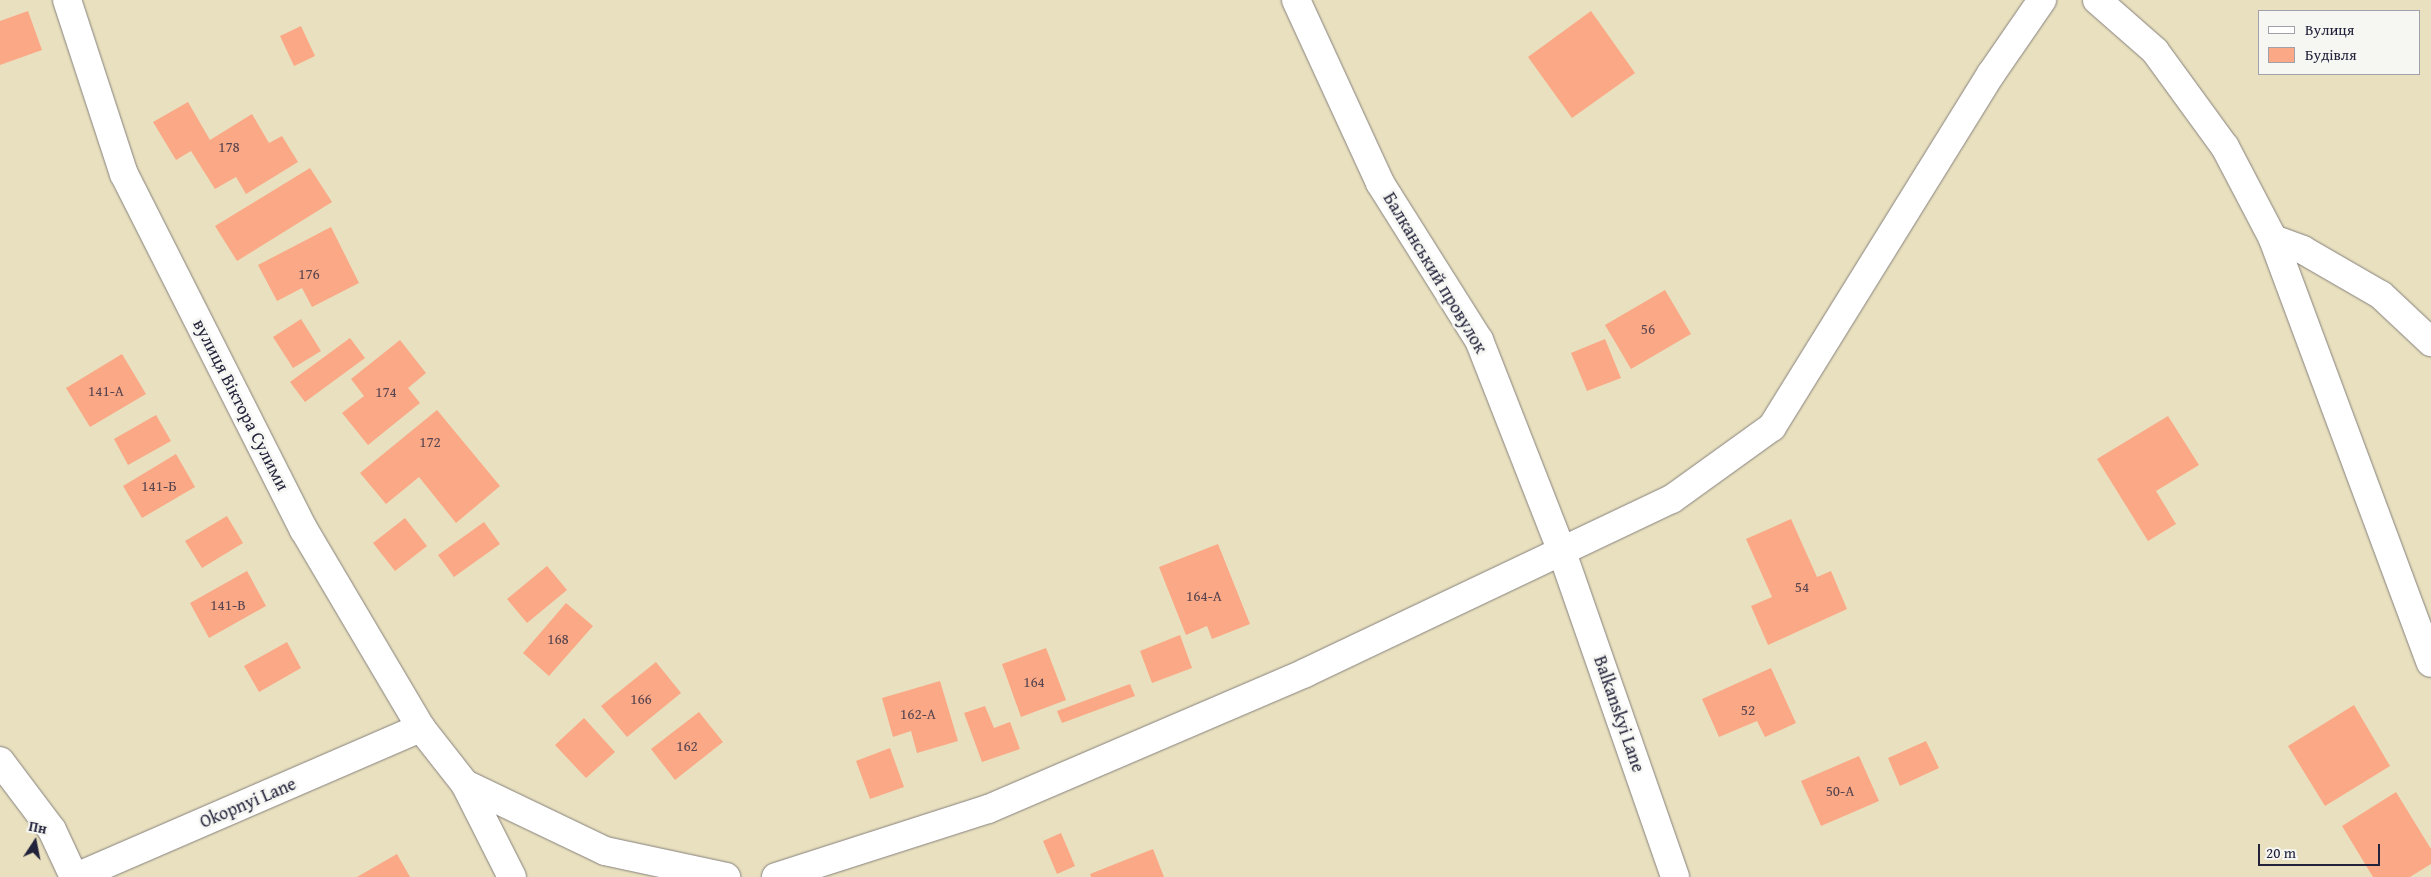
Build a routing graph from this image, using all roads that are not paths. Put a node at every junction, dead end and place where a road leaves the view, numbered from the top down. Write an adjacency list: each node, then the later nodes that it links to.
1 (67, 0): 9 (street, вулиця Віктора Сулими)
2 (1296, 0): 7 (street, Балканський провулок)
3 (2042, 0): 7 (street)
4 (2097, 0): 5 (street)
5 (2273, 239): 6 (street); 8 (street)
6 (2431, 342)
7 (1562, 552): 15 (street); 16 (street, Balkanskyi Lane)
8 (2431, 663)
9 (421, 728): 11 (street, вулиця Віктора Сулими); 12 (street, Okopnyi Lane)
10 (0, 761): 12 (street)
11 (465, 784): 13 (street, вулиця Віктора Сулими); 14 (street, вулиця Віктора Сулими)
12 (75, 877)
13 (512, 877)
14 (726, 877)
15 (776, 877)
16 (1675, 877)

